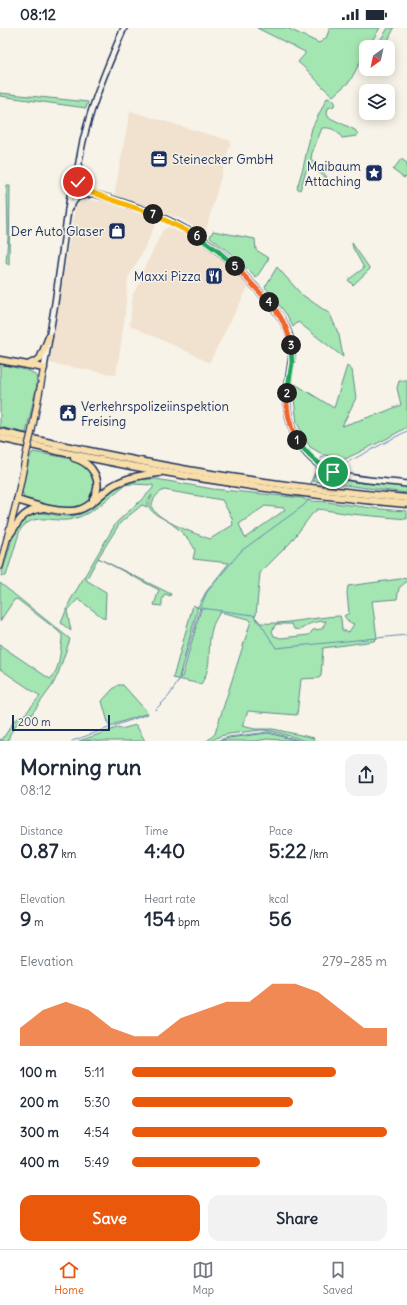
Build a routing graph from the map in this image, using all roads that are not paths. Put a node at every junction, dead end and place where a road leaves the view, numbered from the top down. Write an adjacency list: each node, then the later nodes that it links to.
1 (124, 28): 2 (main road)
2 (77, 169): 3 (main road); 4 (main road)
3 (74, 188): 4 (main road); 5 (main road)
4 (93, 194): 5 (main road); 14 (main road)
5 (67, 212): 6 (main road)
6 (49, 338): 8 (highway); 9 (main road)
7 (0, 360): 8 (highway)
8 (28, 364): 9 (highway)
9 (44, 368): 17 (main road, bridge)
10 (0, 432): 15 (highway)
11 (0, 438): 12 (highway)
12 (62, 453): 13 (highway); 18 (highway)
13 (166, 472): 15 (highway); 18 (highway)
14 (407, 484)
15 (310, 491): 16 (highway); 19 (highway)
16 (407, 498)
17 (17, 500): 20 (highway); 21 (main road)
18 (91, 503): 20 (highway)
19 (407, 504)
20 (45, 508): 21 (highway)
21 (8, 537): 22 (main road)
22 (0, 566)

